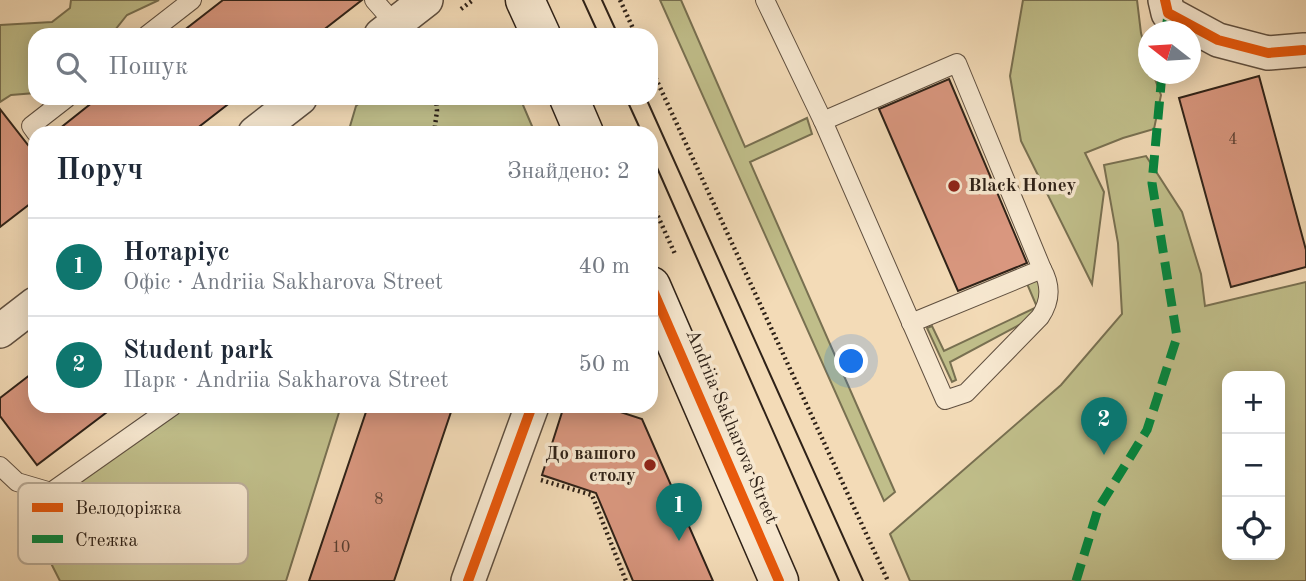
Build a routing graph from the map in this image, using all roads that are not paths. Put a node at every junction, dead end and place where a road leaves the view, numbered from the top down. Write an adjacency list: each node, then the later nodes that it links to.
1 (192, 0): 7 (lane)
2 (426, 0): 6 (street)
3 (525, 0): 8 (main road)
4 (765, 0): 13 (lane)
5 (1165, 0): 9 (street)
6 (384, 20)
7 (156, 28)
8 (538, 28)
9 (1304, 50)
10 (58, 105): 14 (lane)
11 (291, 105): 15 (street)
12 (572, 105): 16 (main road)
13 (823, 121): 17 (lane); 19 (lane)
14 (31, 126)
15 (264, 126)
16 (581, 126)
17 (1042, 269): 19 (lane); 19 (lane)
18 (658, 302): 26 (main road, Andriia Sakharova Street)
19 (911, 323)
20 (163, 413): 24 (lane)
21 (529, 413): 25 (street)
22 (0, 466): 23 (lane)
23 (20, 483)
24 (64, 483)
25 (468, 581)
26 (779, 581)

